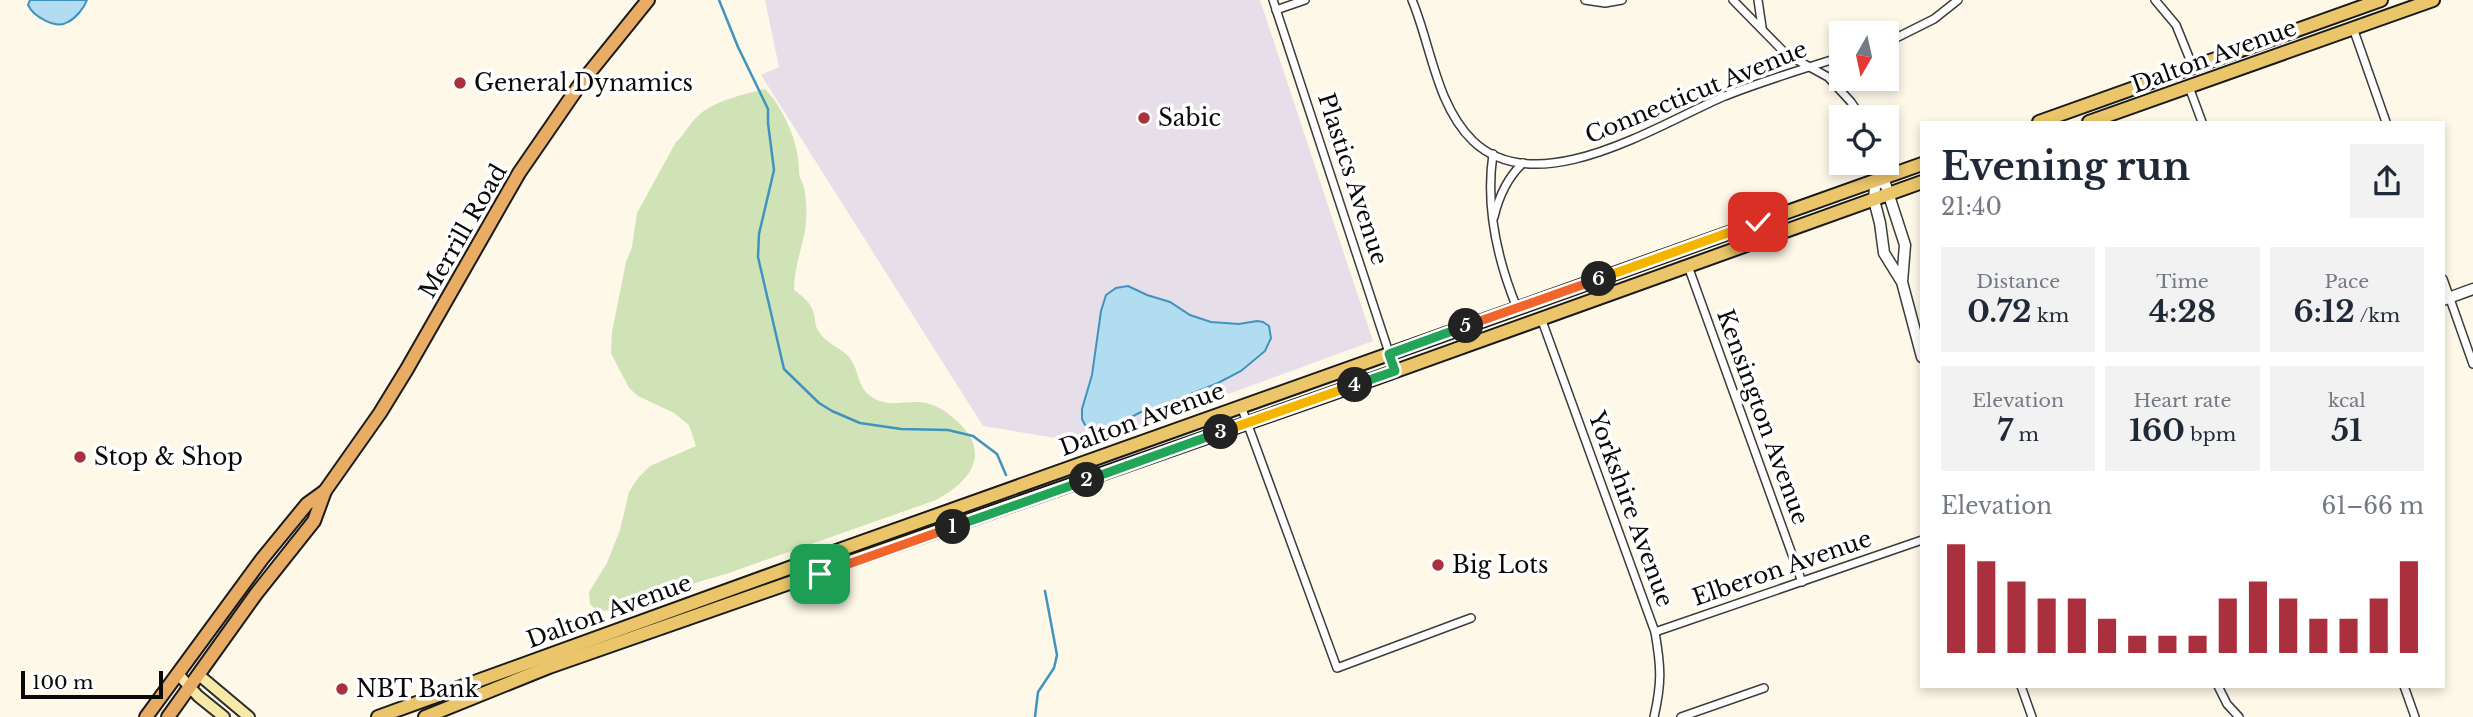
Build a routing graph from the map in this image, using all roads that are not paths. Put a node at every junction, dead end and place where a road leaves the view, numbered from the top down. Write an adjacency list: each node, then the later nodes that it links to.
1 (648, 0): 46 (highway, Merrill Road)
2 (1273, 0): 13 (street, Plastics Avenue)
3 (1305, 0): 13 (street)
4 (1412, 0): 26 (street)
5 (1585, 0): 6 (street)
6 (1622, 0)
7 (1733, 0): 15 (street)
8 (1758, 0): 15 (street)
9 (1958, 0): 16 (street)
10 (2155, 0): 19 (street)
11 (2381, 0): 19 (main road, Dalton Avenue)
12 (2433, 0): 14 (main road, Dalton Avenue)
13 (1276, 10): 41 (street, Plastics Avenue)
14 (2353, 28): 20 (main road, Dalton Avenue); 25 (street)
15 (1765, 33): 18 (street)
16 (1899, 36)
17 (1829, 60): 18 (street, Connecticut Avenue)
18 (1810, 66): 21 (street); 27 (street, Connecticut Avenue)
19 (2193, 67): 22 (main road, Dalton Avenue)
20 (2189, 87): 23 (main road, Dalton Avenue); 24 (street)
21 (1852, 105)
22 (2042, 121)
23 (2092, 121)
24 (2202, 121)
25 (2386, 121)
26 (1493, 155): 27 (street, Connecticut Avenue); 33 (street)
27 (1523, 163): 33 (street)
28 (1920, 165): 29 (main road, Dalton Avenue)
29 (1883, 177): 31 (street); 32 (street); 38 (main road, Dalton Avenue)
30 (1920, 183): 31 (main road, Dalton Avenue)
31 (1889, 194): 32 (main road, Dalton Avenue); 35 (street)
32 (1874, 200): 34 (main road, Dalton Avenue); 35 (street)
33 (1492, 225): 38 (street)
34 (1688, 265): 39 (main road, Dalton Avenue); 48 (street, Kensington Avenue)
35 (1902, 282): 40 (street)
36 (2473, 289): 37 (street)
37 (2446, 298): 42 (street)
38 (1517, 308): 41 (main road, Dalton Avenue)
39 (1541, 318): 43 (main road, Dalton Avenue); 50 (street, Yorkshire Avenue)
40 (1920, 350)
41 (1389, 354): 43 (street, Plastics Avenue); 44 (main road, Dalton Avenue)
42 (2473, 363)
43 (1395, 371): 45 (main road, Dalton Avenue)
44 (1241, 406): 45 (street); 51 (main road, Dalton Avenue)
45 (1248, 423): 49 (street); 51 (main road, Dalton Avenue)
46 (325, 491): 52 (highway, Merrill Road); 54 (highway, Merrill Road)
47 (1920, 541): 48 (street, Elberon Avenue)
48 (1802, 582): 50 (street, Elberon Avenue)
49 (1471, 618)
50 (1655, 632): 66 (street, Yorkshire Avenue)
51 (549, 661): 53 (main road, Dalton Avenue)
52 (182, 669): 54 (street); 55 (main road); 60 (highway, Merrill Road)
53 (524, 670): 64 (main road, Dalton Avenue); 65 (main road, Dalton Avenue)
54 (199, 675): 55 (highway, Merrill Road); 63 (main road)
55 (190, 687): 61 (highway, Merrill Road); 62 (main road)
56 (1764, 688): 67 (street)
57 (2022, 688): 68 (street)
58 (2219, 688): 69 (street)
59 (2404, 688): 70 (street)
60 (146, 717)
61 (168, 717)
62 (224, 717)
63 (250, 717)
64 (379, 717)
65 (425, 717)
66 (1654, 717)
67 (1681, 717)
68 (2032, 717)
69 (2239, 717)
70 (2415, 717)

